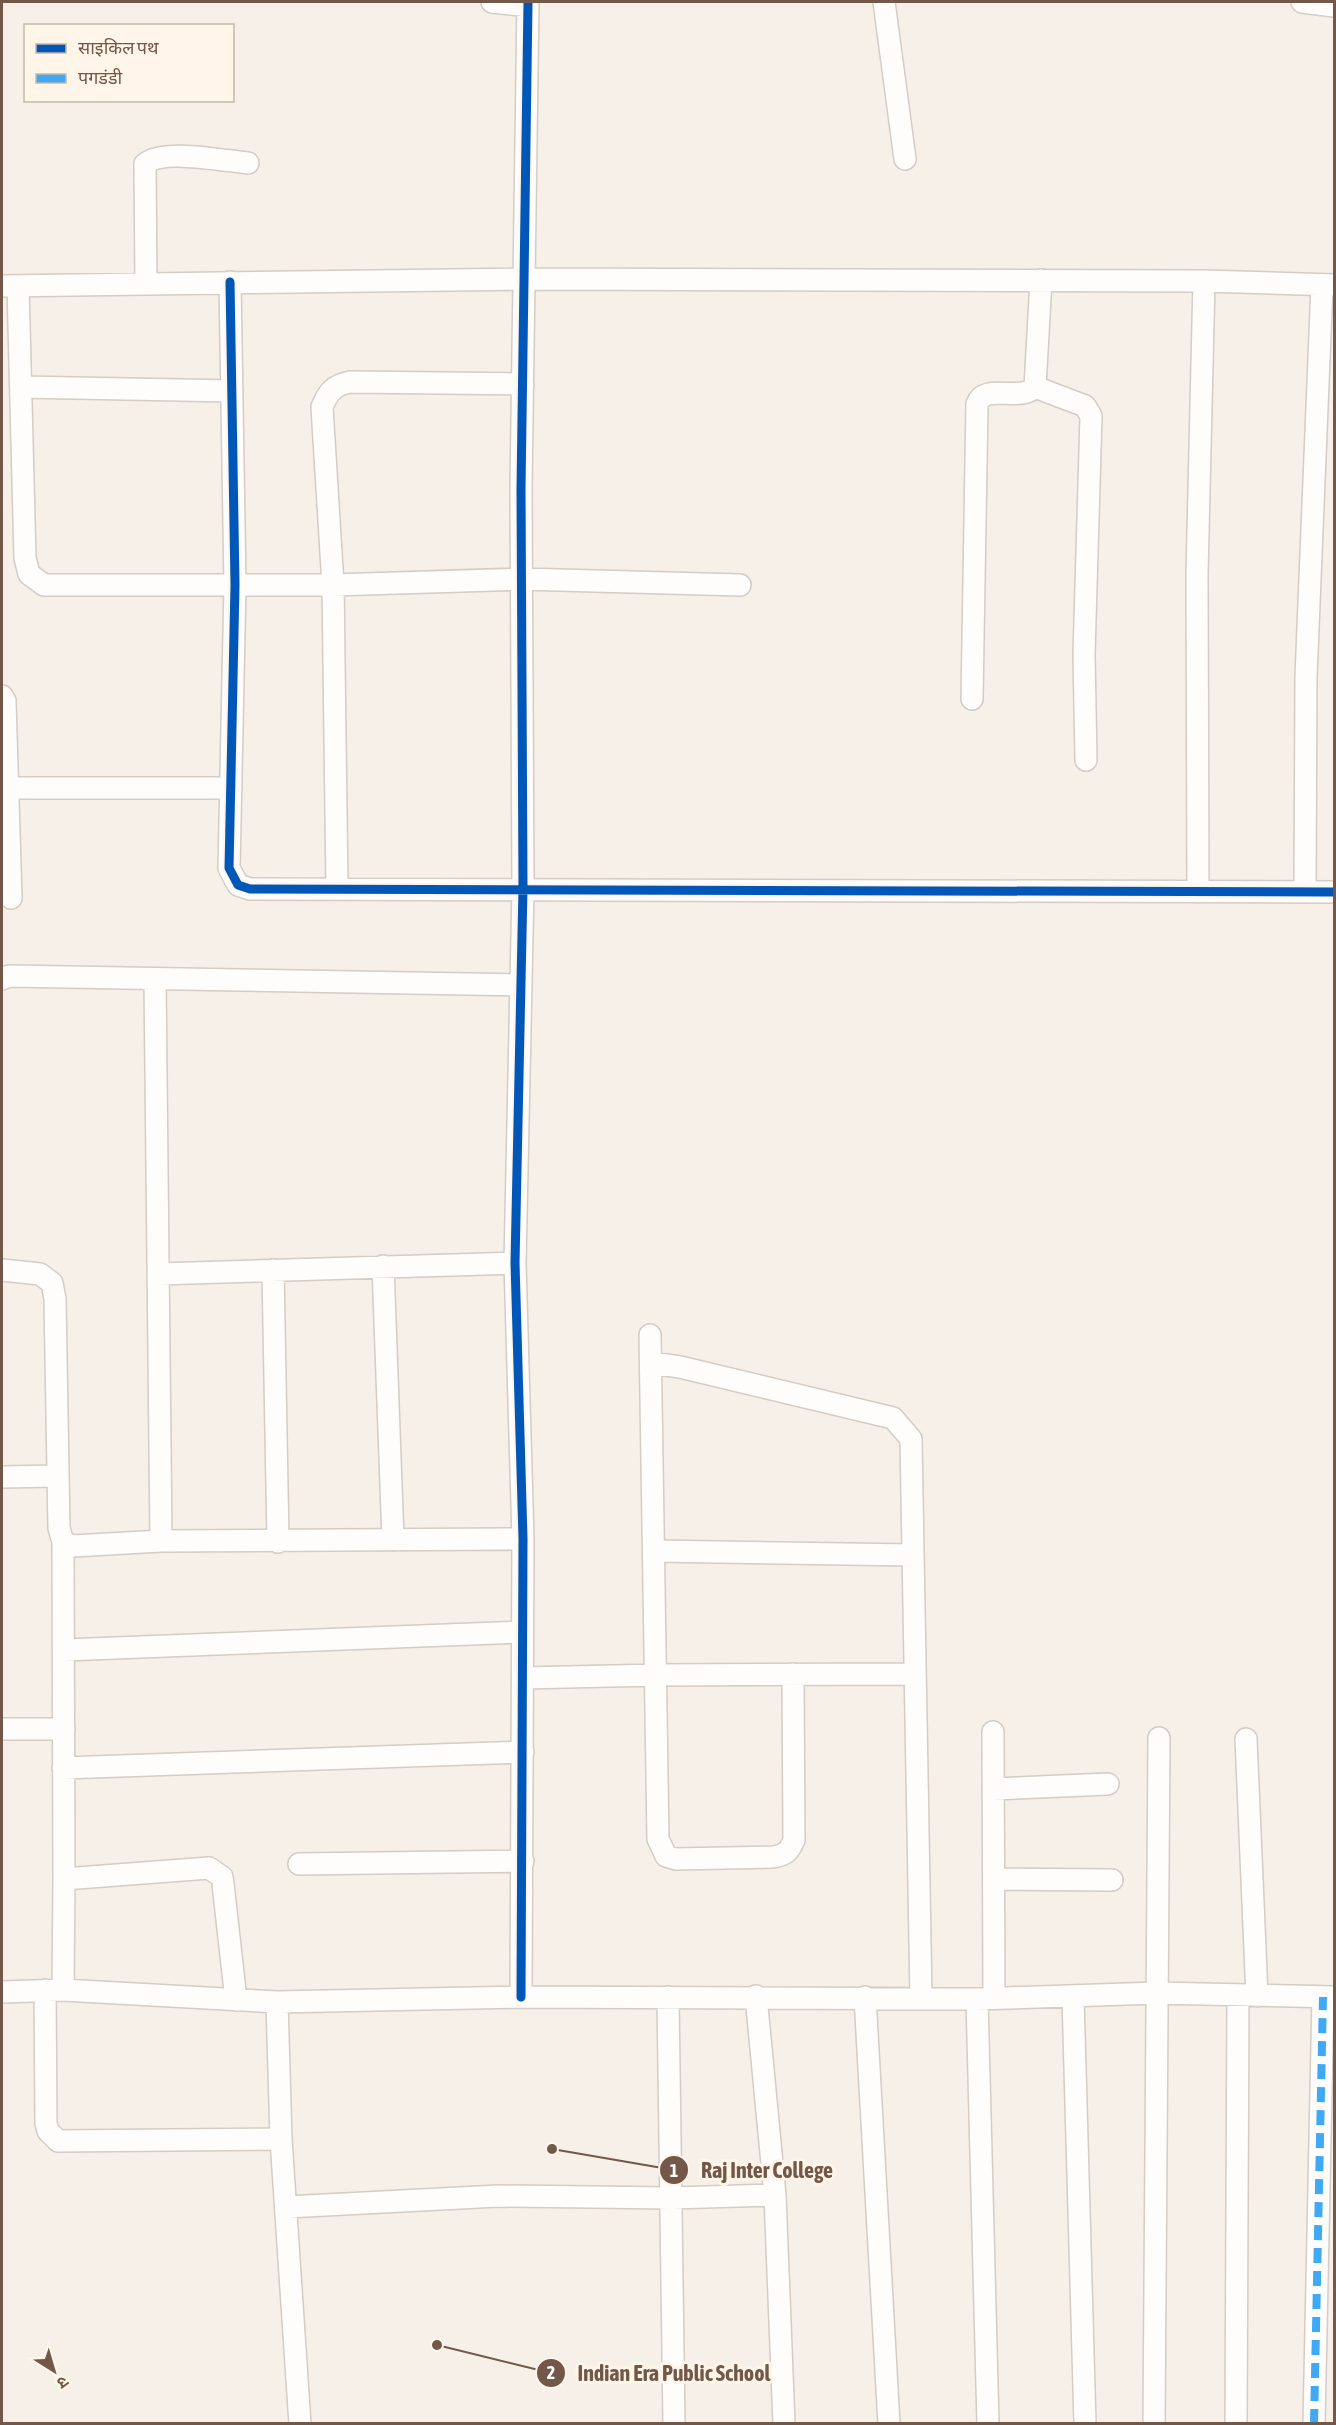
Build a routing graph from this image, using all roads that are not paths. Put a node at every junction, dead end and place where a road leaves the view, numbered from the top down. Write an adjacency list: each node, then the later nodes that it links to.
1 (492, 2): 4 (street)
2 (884, 2): 6 (street)
3 (1302, 2): 5 (street)
4 (528, 4): 8 (street)
5 (1335, 6)
6 (905, 159)
7 (248, 163): 12 (street)
8 (522, 279): 9 (street); 11 (street); 15 (street)
9 (1041, 280): 10 (street); 17 (street)
10 (1204, 281): 13 (street); 30 (street)
11 (230, 282): 12 (street); 18 (street)
12 (146, 284): 14 (street)
13 (1328, 285): 31 (street)
14 (10, 286): 16 (street)
15 (523, 384): 19 (street); 21 (street)
16 (21, 387): 18 (street); 20 (street)
17 (1035, 387): 24 (street); 25 (street)
18 (232, 391): 20 (street)
19 (522, 579): 21 (street); 22 (street); 29 (street)
20 (235, 585): 21 (street); 27 (street)
21 (333, 585): 28 (street)
22 (740, 585)
23 (2, 696): 26 (street)
24 (972, 699)
25 (1086, 760)
26 (7, 788): 27 (street); 33 (street)
27 (231, 789): 28 (street)
28 (337, 888): 29 (street)
29 (523, 888): 30 (street); 36 (street)
30 (1198, 892): 31 (street)
31 (1305, 892): 32 (street)
32 (1335, 892)
33 (11, 898)
34 (2, 979): 35 (street)
35 (155, 979): 36 (street); 41 (street)
36 (521, 985): 37 (street)
37 (515, 1263): 38 (street); 46 (street)
38 (383, 1266): 40 (street); 47 (street)
39 (2, 1270): 44 (street)
40 (273, 1270): 41 (street); 50 (street)
41 (159, 1274): 48 (street)
42 (650, 1335): 43 (street)
43 (652, 1363): 51 (street); 52 (street)
44 (58, 1476): 45 (street); 49 (street)
45 (2, 1477)
46 (523, 1539): 47 (street); 53 (street)
47 (393, 1540): 50 (street)
48 (161, 1541): 49 (street); 50 (street)
49 (63, 1542): 54 (street)
50 (278, 1542)
51 (655, 1551): 52 (street); 57 (street)
52 (914, 1555): 56 (street)
53 (521, 1632): 54 (street); 58 (street)
54 (63, 1650): 60 (street)
55 (793, 1674): 56 (street); 57 (street); 57 (street)
56 (915, 1674): 83 (street)
57 (657, 1675): 58 (street)
58 (523, 1678): 64 (street)
59 (2, 1729): 60 (street)
60 (64, 1729): 65 (street)
61 (993, 1732): 67 (street)
62 (1159, 1738): 75 (street)
63 (1246, 1739): 77 (street)
64 (523, 1752): 65 (street); 68 (street)
65 (63, 1768): 70 (street)
66 (1108, 1784): 67 (street)
67 (994, 1789): 71 (street)
68 (523, 1861): 69 (street); 78 (street)
69 (299, 1864)
70 (64, 1879): 73 (street); 85 (street)
71 (994, 1880): 72 (street); 84 (street)
72 (1112, 1880)
73 (54, 1990): 74 (street); 85 (street); 87 (street)
74 (2, 1992)
75 (1156, 1993): 77 (street); 81 (street); 97 (street)
76 (756, 1996): 79 (street); 80 (street); 88 (street)
77 (1248, 1996): 82 (street); 98 (street)
78 (521, 1997): 79 (street); 86 (street)
79 (668, 1997): 89 (street)
80 (865, 1997): 83 (street); 94 (street)
81 (1073, 1997): 84 (street); 96 (street)
82 (1329, 1997): 99 (street)
83 (921, 1998): 84 (street)
84 (986, 1998): 95 (street)
85 (236, 2000): 86 (street)
86 (277, 2002): 87 (street)
87 (281, 2139): 90 (street)
88 (775, 2195): 89 (street); 93 (street)
89 (672, 2198): 90 (street); 92 (street)
90 (287, 2207): 91 (street)
91 (300, 2424)
92 (674, 2424)
93 (784, 2424)
94 (890, 2424)
95 (988, 2424)
96 (1085, 2424)
97 (1154, 2424)
98 (1236, 2424)
99 (1314, 2424)

